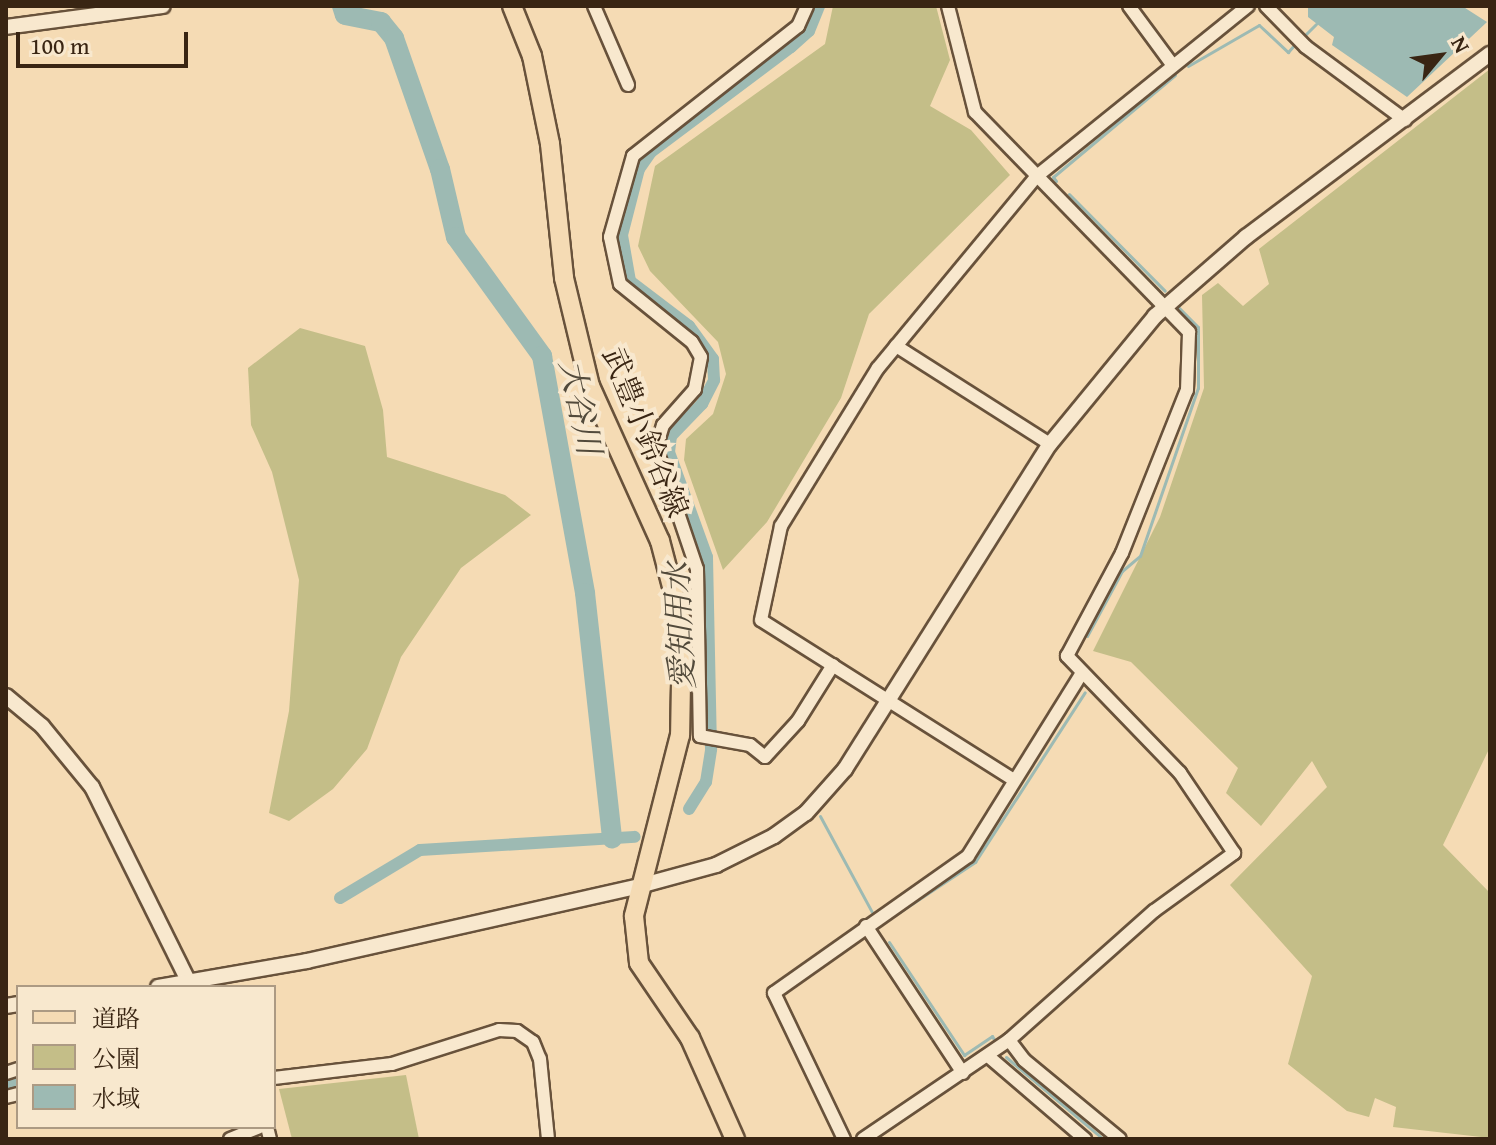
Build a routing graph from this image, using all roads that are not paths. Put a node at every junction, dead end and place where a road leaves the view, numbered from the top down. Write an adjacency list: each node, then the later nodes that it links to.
1 (163, 6): 9 (street)
2 (512, 6): 23 (main road, 武豊小鈴谷線)
3 (594, 6): 12 (street)
4 (807, 6): 18 (street)
5 (948, 6): 14 (street)
6 (1129, 6): 11 (street)
7 (1248, 6): 11 (street)
8 (1266, 6): 13 (street)
9 (6, 27)
10 (1490, 54): 13 (street)
11 (1171, 63): 14 (street)
12 (628, 85)
13 (1405, 120): 15 (street)
14 (1037, 176): 15 (street); 16 (street)
15 (1164, 307): 17 (street); 19 (street)
16 (896, 346): 17 (street); 18 (street)
17 (1050, 444): 21 (street)
18 (833, 665): 21 (street)
19 (1082, 673): 22 (street); 27 (street)
20 (6, 696): 26 (street)
21 (887, 699): 22 (street); 23 (street)
22 (1014, 780): 24 (street)
23 (643, 885): 25 (street); 34 (main road, 武豊小鈴谷線)
24 (866, 926): 29 (street); 35 (street)
25 (215, 984): 26 (street)
26 (189, 985)
27 (1009, 1040): 28 (street); 38 (street)
28 (988, 1056): 29 (street); 37 (street)
29 (963, 1073): 36 (street)
30 (276, 1078): 33 (street)
31 (254, 1129): 32 (street)
32 (230, 1139)
33 (548, 1139)
34 (735, 1139)
35 (844, 1139)
36 (863, 1139)
37 (1085, 1139)
38 (1120, 1139)

